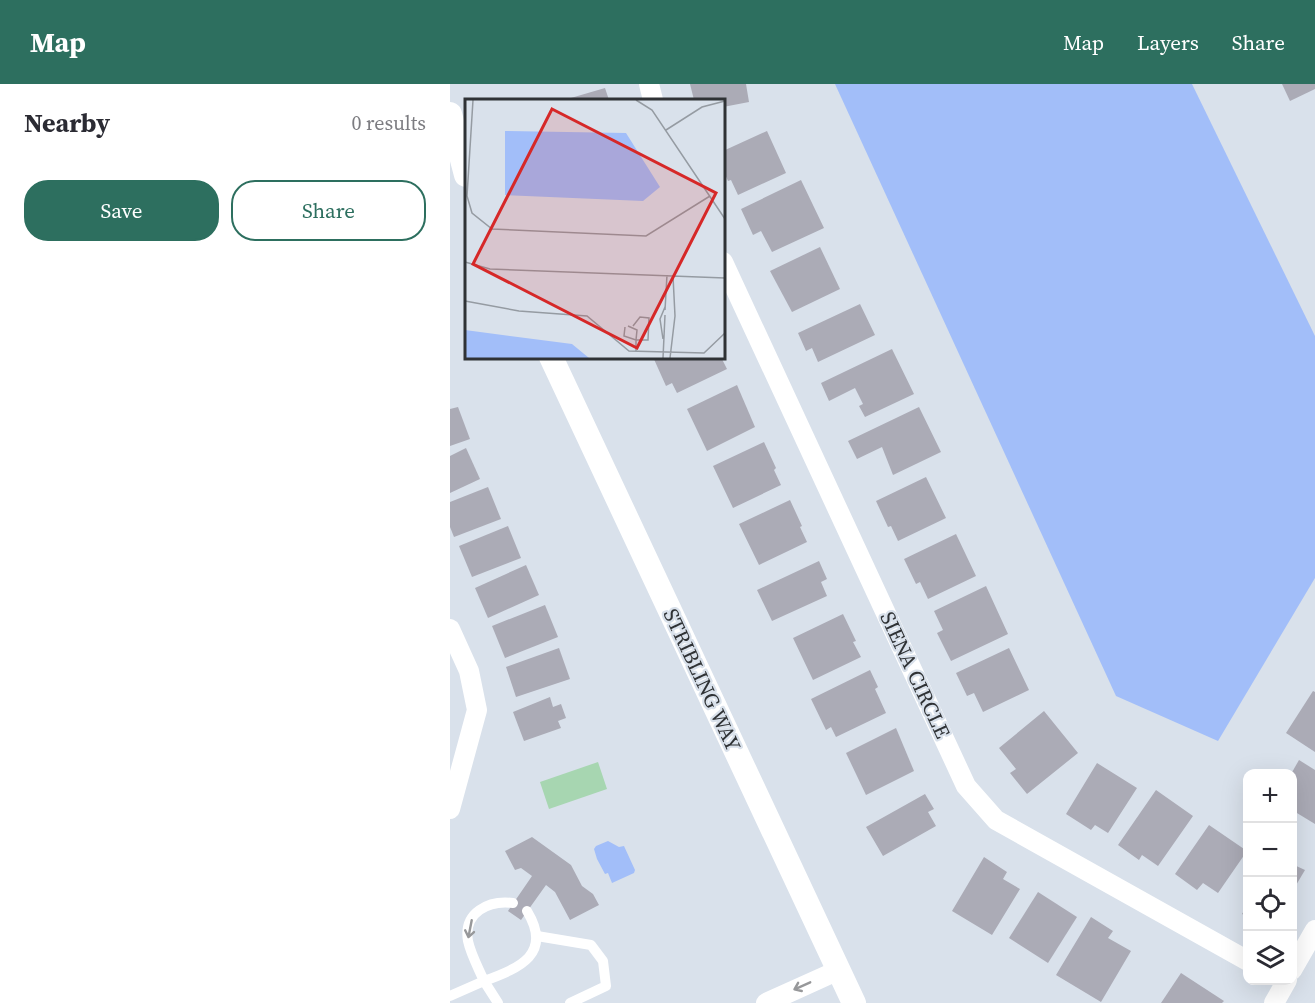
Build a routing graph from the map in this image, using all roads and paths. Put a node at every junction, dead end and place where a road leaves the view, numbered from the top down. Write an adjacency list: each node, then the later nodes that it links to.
1 (649, 84): 2 (street)
2 (653, 99)
3 (450, 114): 4 (street)
4 (465, 171)
5 (724, 264): 13 (street, SIENA CIRCLE)
6 (551, 358): 15 (street, STRIBLING WAY)
7 (450, 629): 8 (street)
8 (450, 809)
9 (513, 903): 16 (lane, one-way to 16)
10 (527, 911): 12 (lane)
11 (1315, 930): 14 (street)
12 (537, 936): 16 (lane); 21 (lane)
13 (1243, 958)
14 (1297, 961)
15 (839, 970): 19 (street, STRIBLING WAY); 22 (street, one-way to 22)
16 (484, 981): 18 (lane); 20 (lane)
17 (1283, 985): 23 (street)
18 (450, 996)
19 (851, 1002)
20 (498, 1003)
21 (570, 1003)
22 (766, 1003)
23 (1274, 1003)

